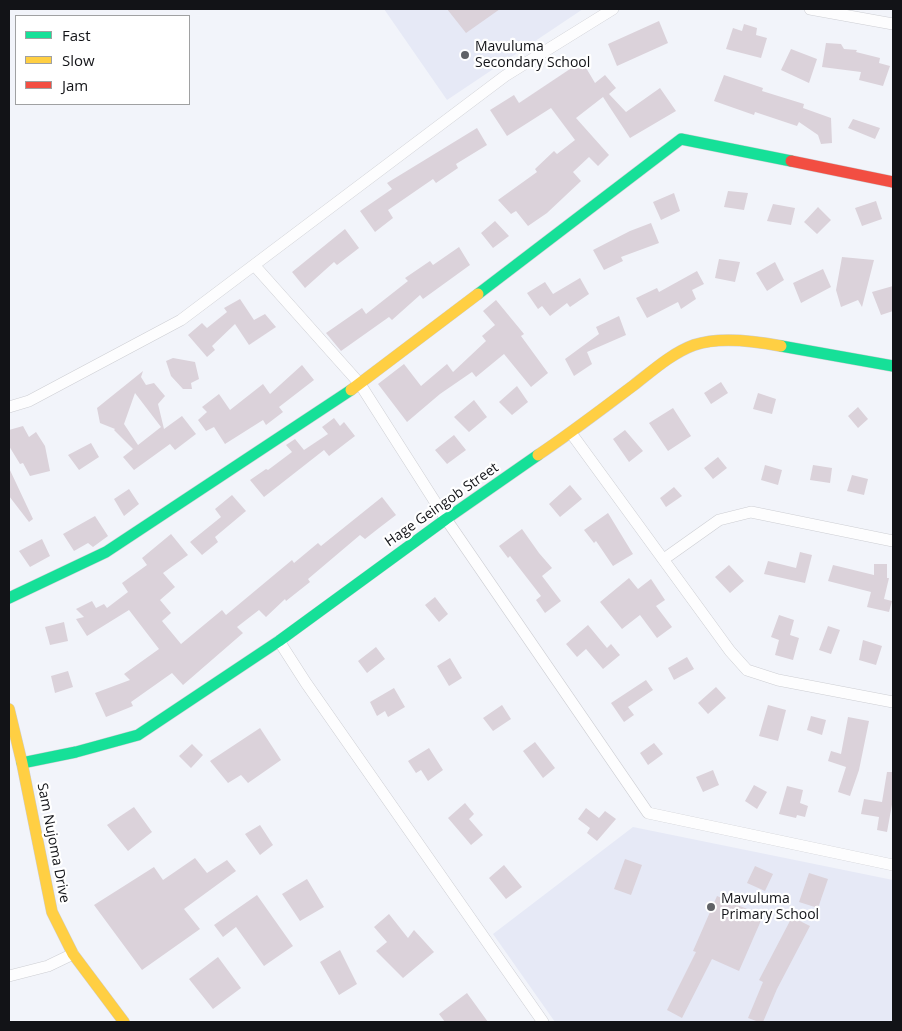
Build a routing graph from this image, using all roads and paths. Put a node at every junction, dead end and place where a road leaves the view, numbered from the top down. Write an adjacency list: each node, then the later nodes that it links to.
1 (613, 9): 5 (street)
2 (810, 9): 3 (street)
3 (893, 24)
4 (893, 182): 7 (street)
5 (254, 265): 7 (street); 8 (street)
6 (893, 366): 9 (street, Hage Geingob Street)
7 (360, 384): 10 (street); 13 (street)
8 (9, 407)
9 (572, 432): 10 (street, Hage Geingob Street); 12 (street)
10 (446, 520): 14 (street, Hage Geingob Street); 18 (street)
11 (893, 541): 12 (street)
12 (664, 559): 15 (street)
13 (9, 598)
14 (279, 641): 17 (street, Hage Geingob Street); 22 (street)
15 (893, 702)
16 (9, 709): 17 (street, Sam Nujoma Drive)
17 (22, 763): 19 (street, Sam Nujoma Drive)
18 (893, 865)
19 (73, 954): 20 (street); 21 (street, Sam Nujoma Drive)
20 (9, 976)
21 (124, 1022)
22 (543, 1022)

